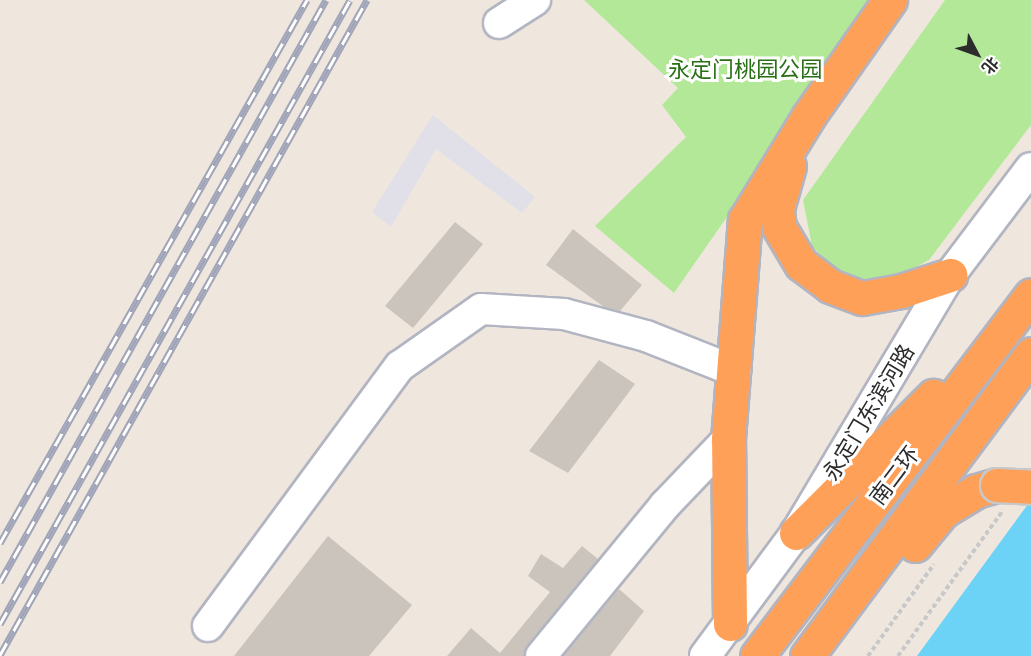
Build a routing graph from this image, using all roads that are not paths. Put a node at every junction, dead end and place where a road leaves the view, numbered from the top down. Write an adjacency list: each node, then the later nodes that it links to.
1 (535, 0): 4 (street)
2 (890, 0): 9 (highway)
3 (905, 0): 6 (highway)
4 (499, 23)
5 (1031, 168): 6 (street, 永定门东滨河路)
6 (950, 275): 12 (street, 永定门东滨河路)
7 (1025, 302): 12 (highway); 17 (highway, 南二环)
8 (1031, 354): 18 (highway, 南二环)
9 (735, 371): 10 (highway); 14 (street)
10 (728, 439): 13 (highway); 15 (street)
11 (1013, 491): 19 (highway)
12 (796, 533): 13 (street, 永定门东滨河路)
13 (730, 624): 16 (street, 永定门东滨河路)
14 (208, 626)
15 (542, 656)
16 (705, 656)
17 (757, 656)
18 (807, 656)
19 (812, 656)

